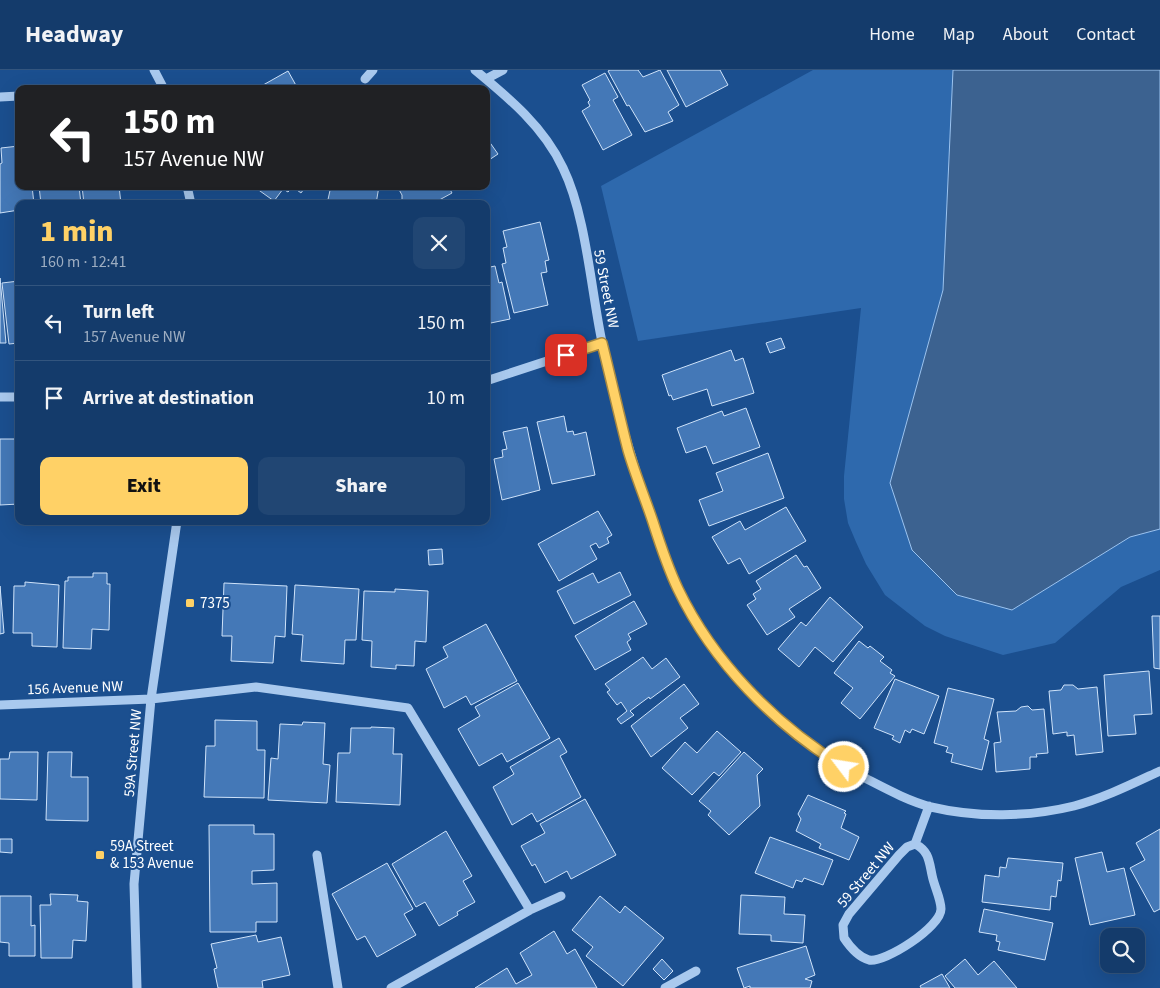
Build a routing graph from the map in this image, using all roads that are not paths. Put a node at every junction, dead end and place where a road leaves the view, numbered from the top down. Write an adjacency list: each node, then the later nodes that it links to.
1 (154, 70): 7 (street)
2 (373, 70): 5 (street)
3 (475, 70): 6 (street, 59 Street NW)
4 (503, 70): 6 (street)
5 (365, 79)
6 (486, 79): 10 (street, 59 Street NW)
7 (162, 85)
8 (15, 96): 9 (street)
9 (0, 97)
10 (602, 343): 11 (street); 18 (street, 59 Street NW)
11 (490, 380)
12 (0, 397): 13 (street)
13 (15, 397)
14 (176, 525): 15 (street, 59A Street NW)
15 (151, 699): 16 (street, 156 Avenue NW); 22 (street, 156 Avenue NW); 24 (street, 59A Street NW)
16 (0, 705)
17 (1160, 771): 18 (street, 59 Street NW)
18 (929, 806): 19 (street, 59 Street NW)
19 (915, 844): 19 (street, 59 Street NW)
20 (317, 855): 25 (street)
21 (561, 896): 22 (street)
22 (530, 910): 26 (street)
23 (696, 971): 27 (street)
24 (138, 988)
25 (338, 988)
26 (391, 988)
27 (665, 988)

